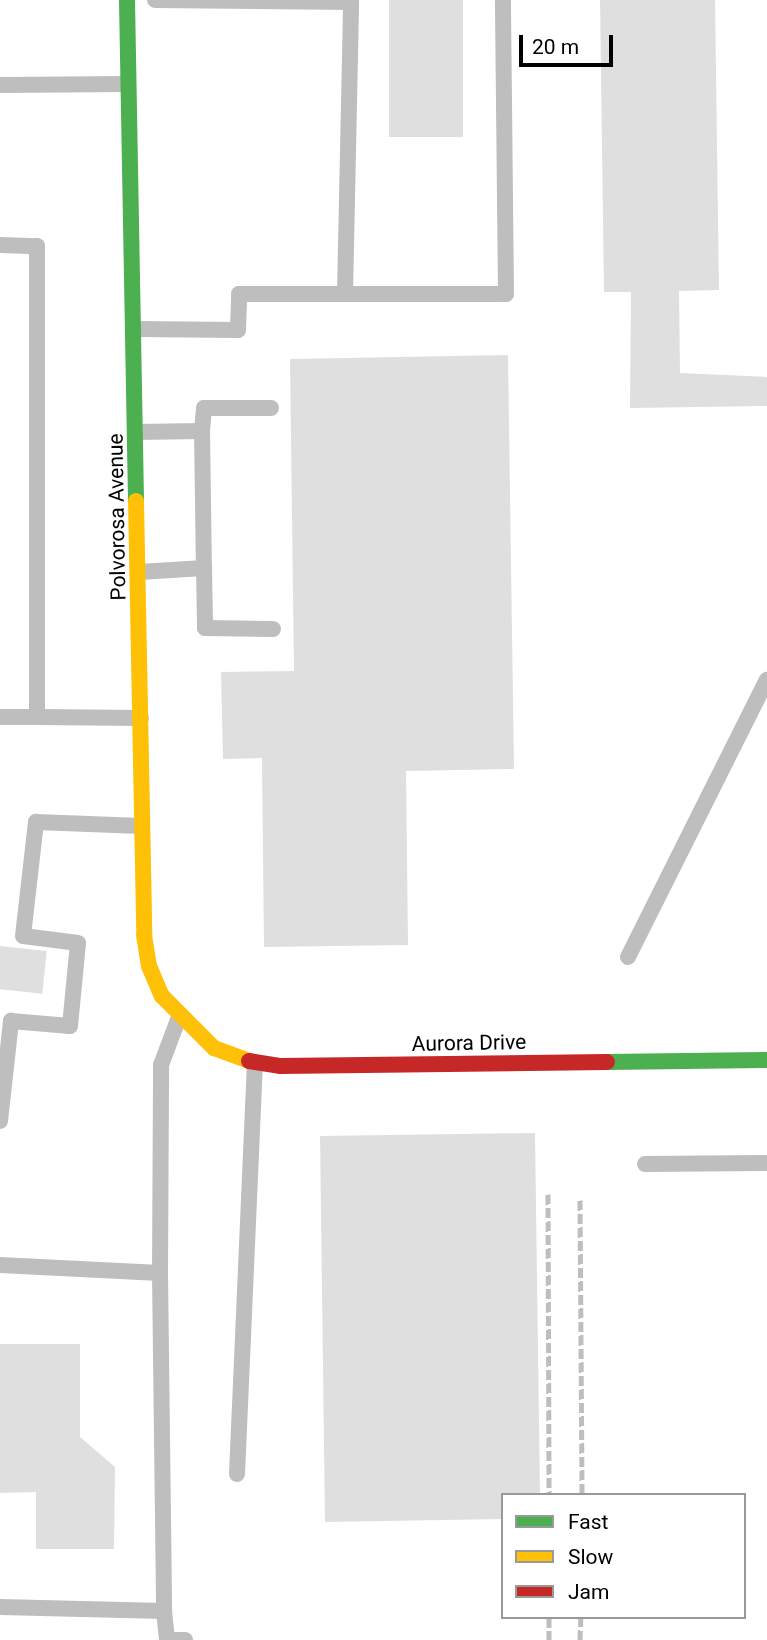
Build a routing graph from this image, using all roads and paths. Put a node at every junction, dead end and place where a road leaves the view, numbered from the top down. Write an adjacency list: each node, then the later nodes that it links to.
1 (127, 0): 4 (street, Polvorosa Avenue)
2 (155, 0): 7 (lane)
3 (503, 0): 7 (lane)
4 (127, 84): 5 (lane); 8 (street, Polvorosa Avenue)
5 (0, 85)
6 (0, 245): 17 (lane)
7 (345, 294): 8 (lane)
8 (136, 330): 11 (street, Polvorosa Avenue)
9 (271, 408): 10 (lane)
10 (202, 431): 11 (lane); 12 (lane)
11 (137, 432): 13 (street, Polvorosa Avenue)
12 (204, 568): 13 (lane); 14 (lane)
13 (139, 572): 18 (street, Polvorosa Avenue)
14 (273, 629)
15 (767, 680): 20 (lane)
16 (0, 717): 17 (lane)
17 (37, 717): 18 (lane)
18 (141, 718): 19 (street, Polvorosa Avenue)
19 (142, 826): 21 (street, Polvorosa Avenue); 24 (lane)
20 (628, 957)
21 (181, 1020): 23 (street, Aurora Drive); 28 (lane)
22 (767, 1060): 23 (street, Aurora Drive)
23 (256, 1062): 29 (lane)
24 (0, 1121)
25 (767, 1163): 26 (lane)
26 (645, 1164)
27 (0, 1265): 28 (lane)
28 (159, 1273): 31 (lane)
29 (237, 1474)
30 (0, 1607): 31 (lane)
31 (164, 1611): 32 (lane)
32 (167, 1640): 33 (lane)
33 (185, 1640)

